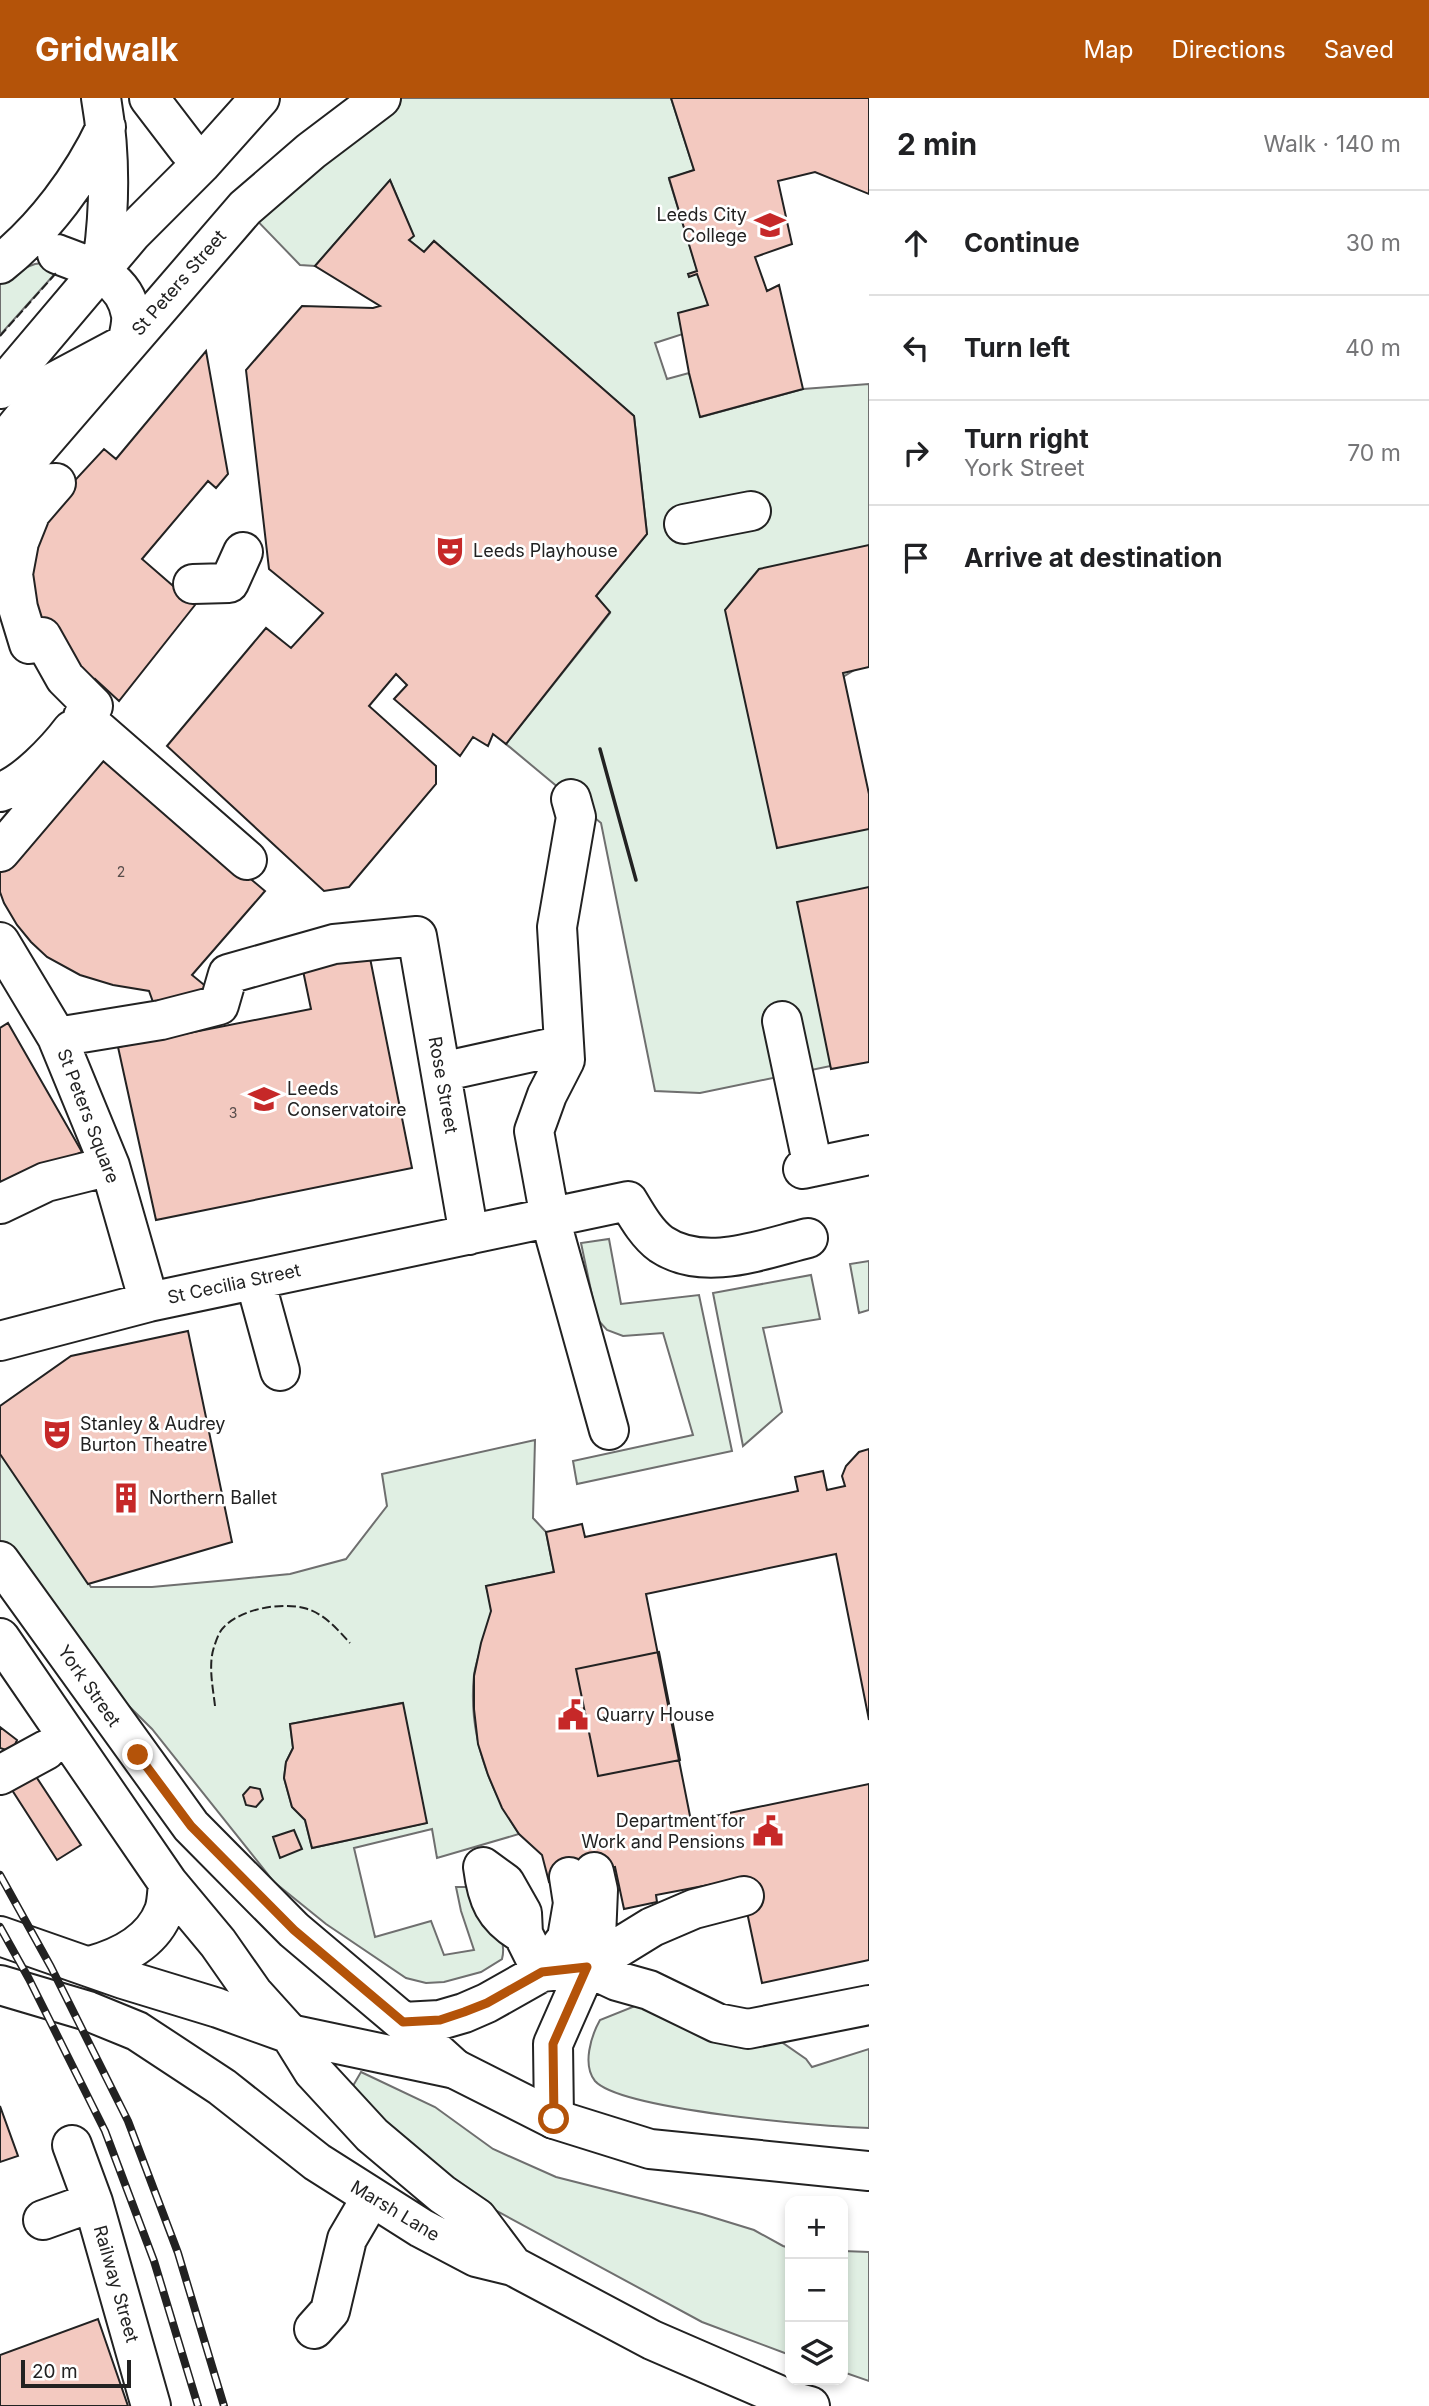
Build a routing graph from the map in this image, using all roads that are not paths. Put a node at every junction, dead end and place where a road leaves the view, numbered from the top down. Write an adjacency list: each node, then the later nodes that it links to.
1 (149, 98): 5 (main road)
2 (260, 98): 6 (main road)
3 (381, 98): 9 (main road, St Peters Street)
4 (104, 113): 6 (main road); 7 (main road)
5 (188, 149)
6 (113, 248): 8 (main road); 9 (main road); 10 (main road)
7 (0, 264)
8 (0, 270)
9 (127, 343): 11 (main road); 12 (main road, St Peters Street)
10 (0, 389)
11 (0, 447)
12 (0, 492)
13 (751, 511): 14 (main road)
14 (684, 524)
15 (0, 528): 18 (main road)
16 (243, 552): 17 (main road)
17 (193, 584)
18 (89, 710): 19 (main road); 21 (main road); 22 (main road)
19 (0, 792)
20 (570, 799): 28 (main road)
21 (0, 852)
22 (247, 860)
23 (266, 937): 25 (main road)
24 (0, 942): 27 (main road, St Peters Square)
25 (315, 949): 27 (main road); 29 (main road, Rose Street)
26 (782, 1021): 30 (main road)
27 (57, 1037): 31 (main road, St Peters Square)
28 (564, 1045): 29 (main road); 33 (main road)
29 (441, 1072): 34 (main road, Rose Street)
30 (869, 1155)
31 (110, 1166): 32 (main road); 37 (main road, St Peters Square)
32 (0, 1204)
33 (550, 1218): 34 (main road, St Cecilia Street); 35 (main road, St Cecilia Street); 40 (main road)
34 (469, 1235): 36 (main road, St Cecilia Street)
35 (808, 1238)
36 (255, 1280): 37 (main road, St Cecilia Street); 39 (main road)
37 (149, 1302): 38 (main road, St Cecilia Street)
38 (0, 1341)
39 (281, 1371)
40 (609, 1430)
41 (0, 1561): 52 (main road, York Street)
42 (0, 1638): 44 (main road)
43 (470, 1870): 49 (main road)
44 (168, 1883): 47 (main road); 53 (main road)
45 (744, 1896): 48 (main road)
46 (0, 1936): 47 (main road)
47 (90, 1966): 53 (main road)
48 (587, 1967): 49 (main road); 49 (main road); 51 (main road); 55 (main road)
49 (542, 1972): 52 (main road)
50 (0, 1985): 58 (main road, Marsh Lane)
51 (869, 2005)
52 (403, 2022): 54 (main road, York Street)
53 (290, 2034): 54 (main road); 61 (main road)
54 (455, 2069): 55 (main road)
55 (554, 2119): 57 (main road)
56 (72, 2145): 59 (main road, Railway Street)
57 (869, 2172)
58 (371, 2197): 61 (main road, Marsh Lane); 62 (main road)
59 (93, 2202): 60 (main road, Railway Street); 63 (main road, Railway Street)
60 (43, 2220)
61 (513, 2266): 64 (main road, Marsh Lane)
62 (314, 2329)
63 (151, 2406)
64 (810, 2406)

